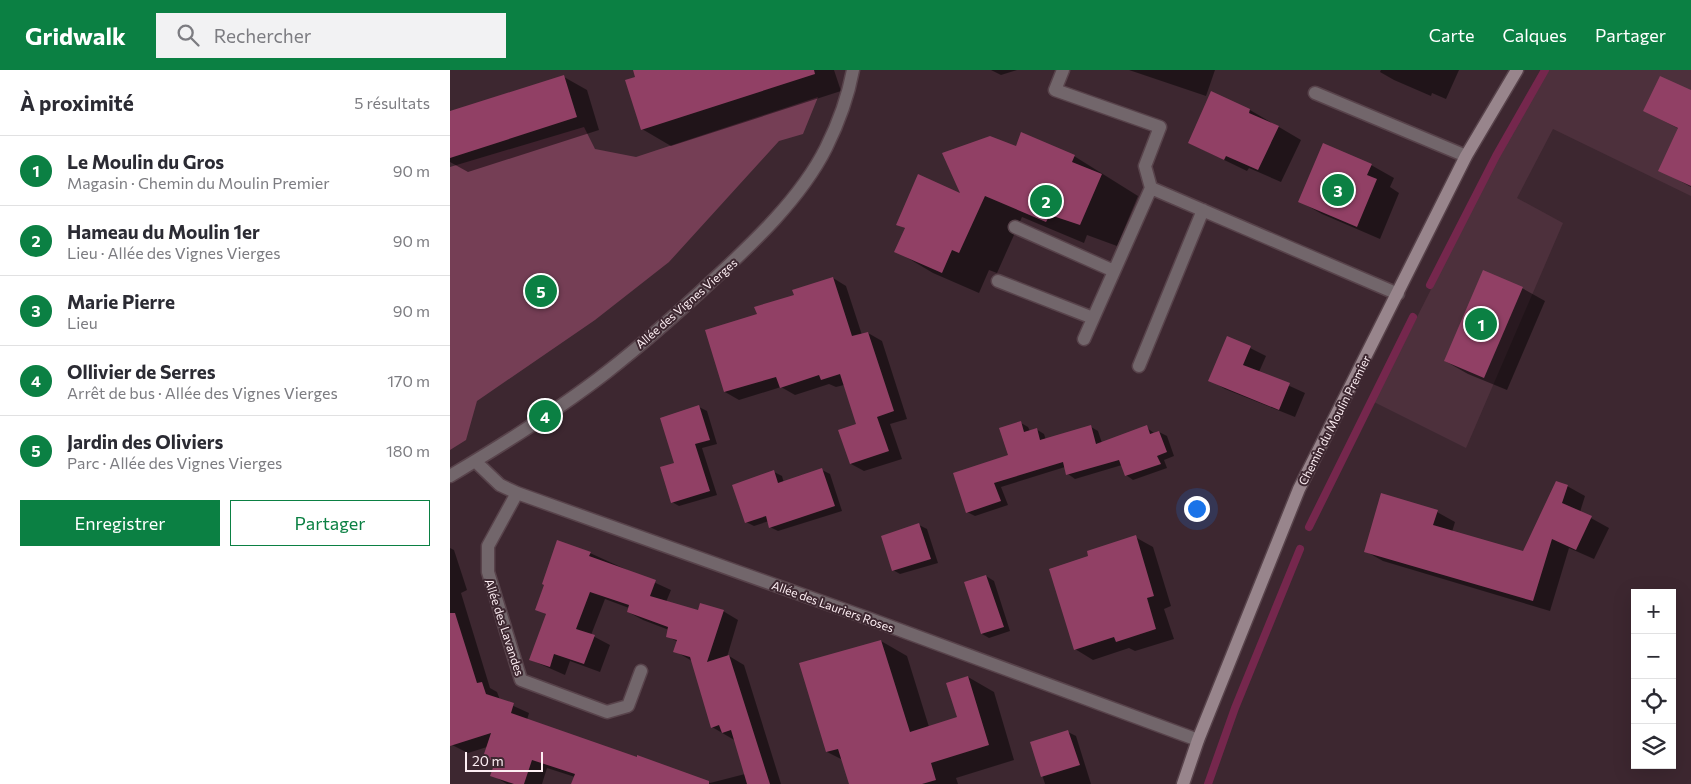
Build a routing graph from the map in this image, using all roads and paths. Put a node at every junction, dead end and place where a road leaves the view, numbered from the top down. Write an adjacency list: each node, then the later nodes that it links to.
1 (853, 70): 15 (street, Allée des Vignes Vierges)
2 (1063, 70): 6 (street)
3 (1517, 70): 5 (main road, Chemin du Moulin Premier)
4 (1315, 93): 5 (street)
5 (1466, 156): 11 (main road, Chemin du Moulin Premier)
6 (1151, 188): 7 (street); 9 (street)
7 (1203, 210): 11 (street); 14 (street)
8 (1015, 227): 9 (street)
9 (1114, 271): 12 (street)
10 (998, 281): 12 (street)
11 (1398, 294): 19 (main road, Chemin du Moulin Premier)
12 (1093, 318): 13 (street)
13 (1084, 339)
14 (1139, 366)
15 (475, 461): 16 (street, Allée des Vignes Vierges); 17 (street, Allée des Lauriers Roses)
16 (450, 476)
17 (517, 493): 18 (street, Allée des Lavandes); 19 (street, Allée des Lauriers Roses)
18 (641, 671)
19 (1198, 740): 20 (main road, Chemin du Moulin Premier)
20 (1182, 784)

